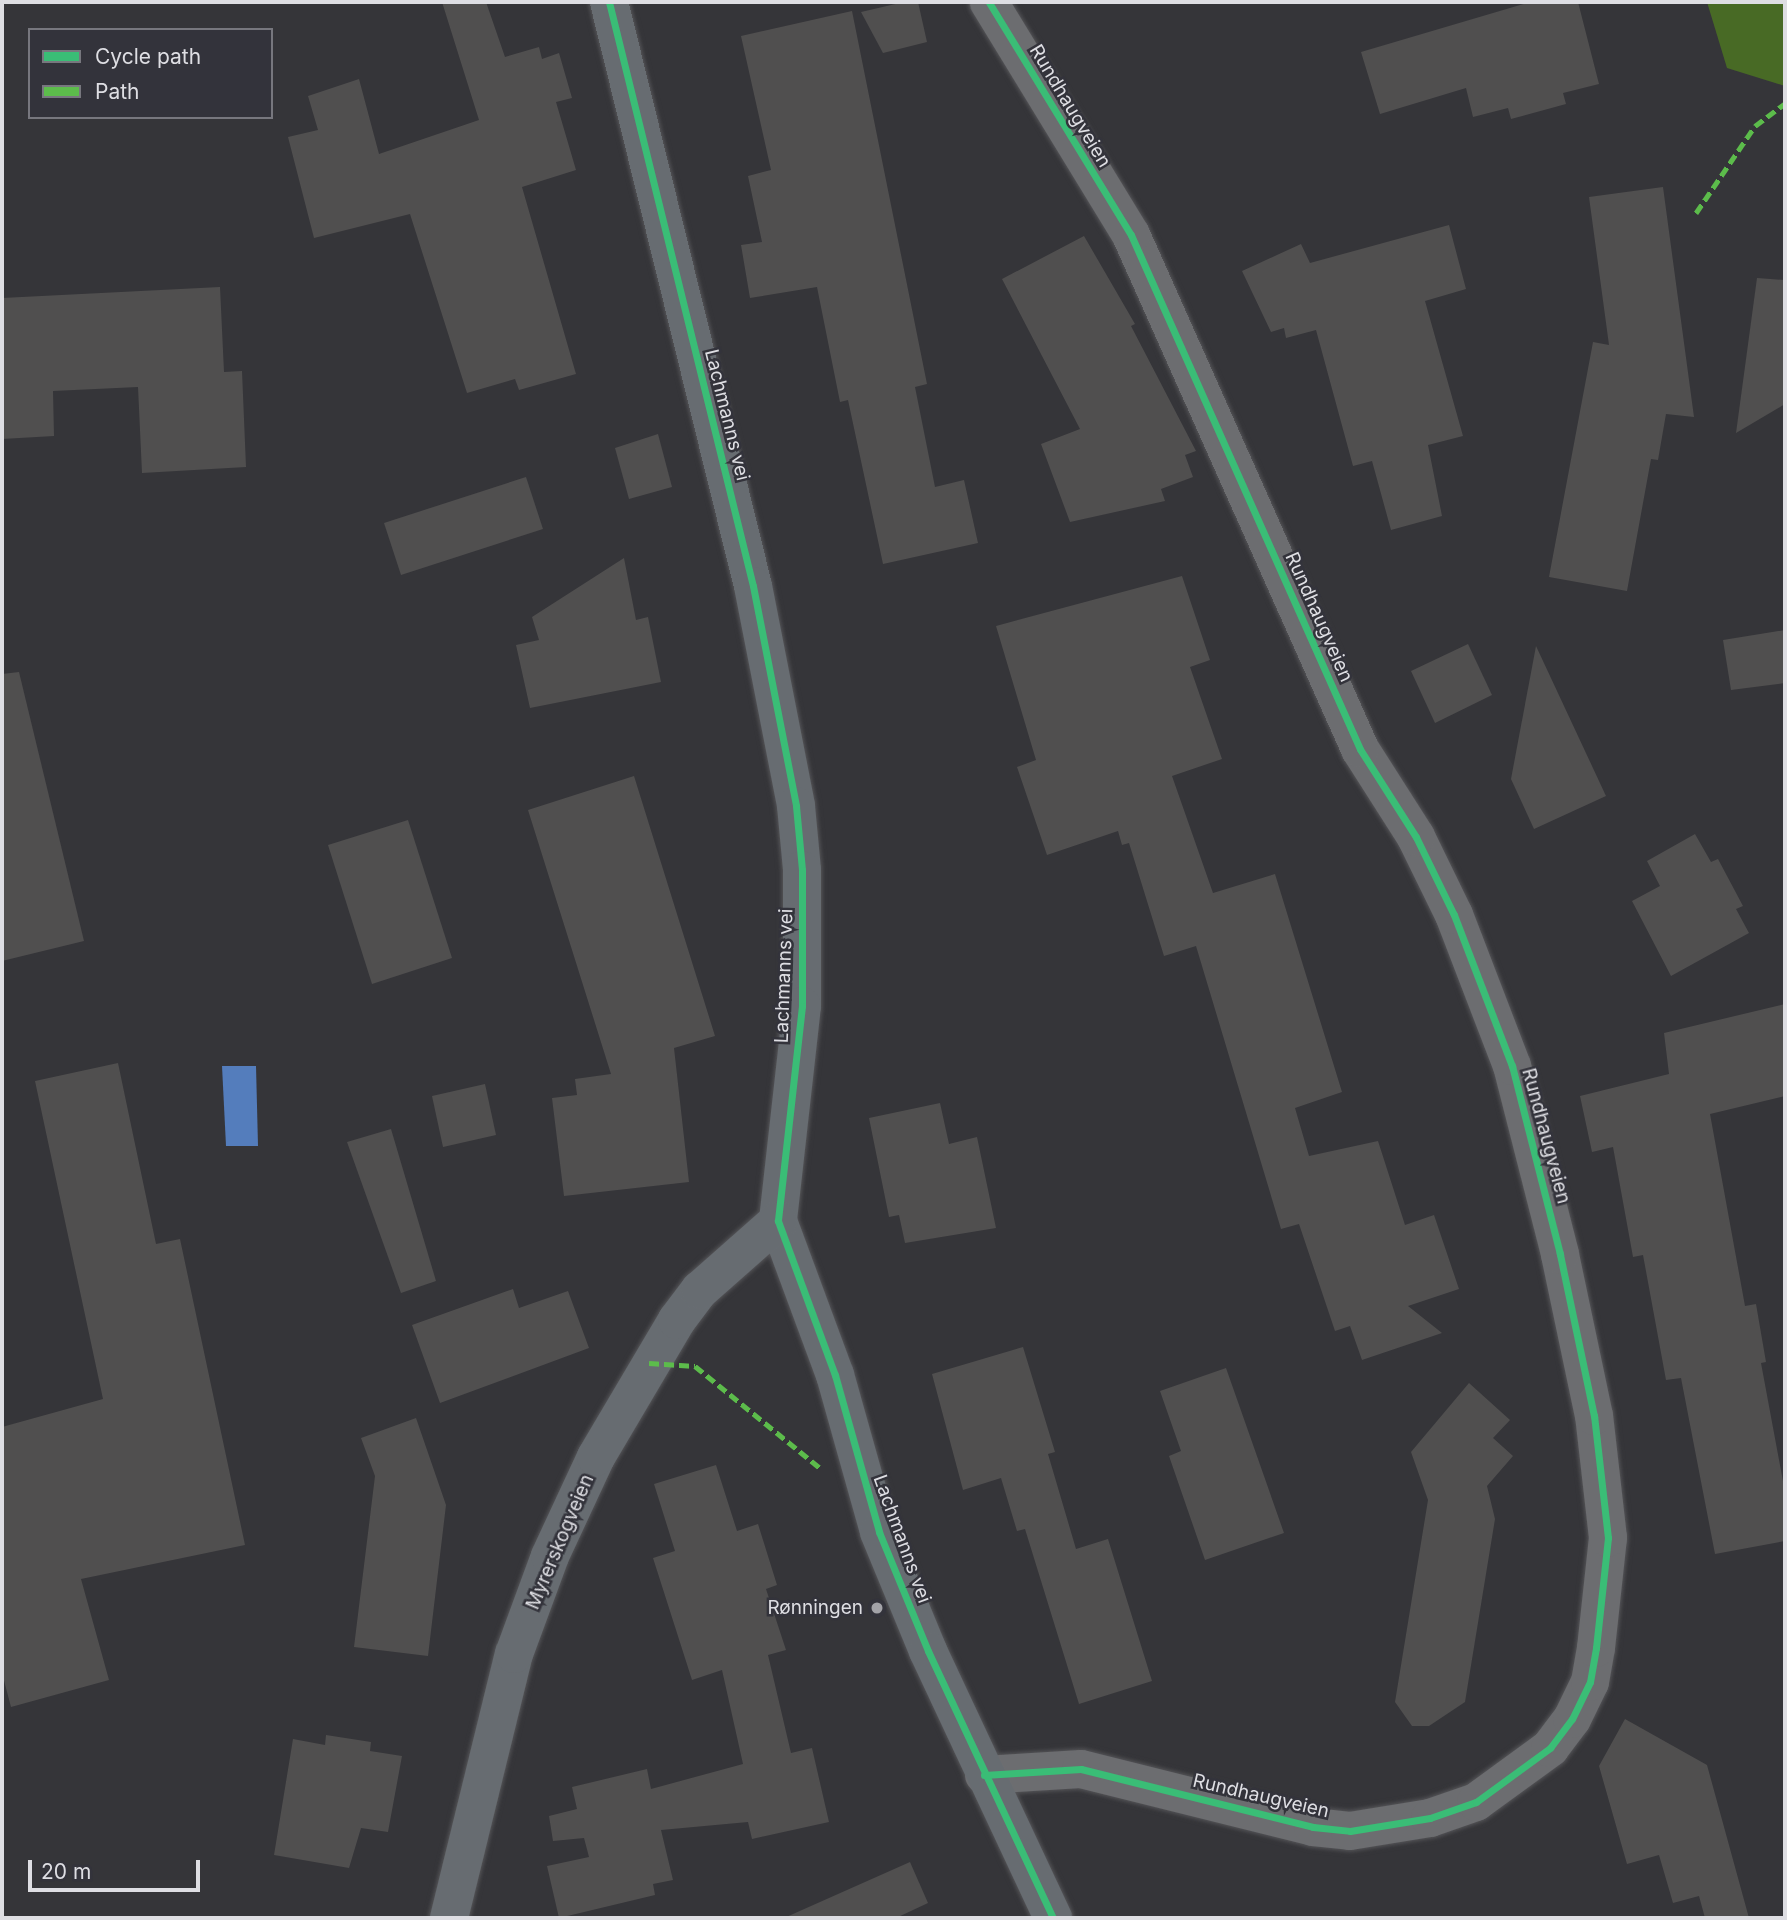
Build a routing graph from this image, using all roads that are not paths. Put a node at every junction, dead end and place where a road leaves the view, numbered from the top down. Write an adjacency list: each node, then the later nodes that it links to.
1 (609, 2): 3 (street, Lachmanns vei)
2 (989, 2): 4 (street, Rundhaugveien)
3 (778, 1221): 4 (street, Lachmanns vei); 5 (street, Myrerskogveien)
4 (985, 1775): 6 (street, Lachmanns vei)
5 (449, 1918)
6 (1053, 1918)

